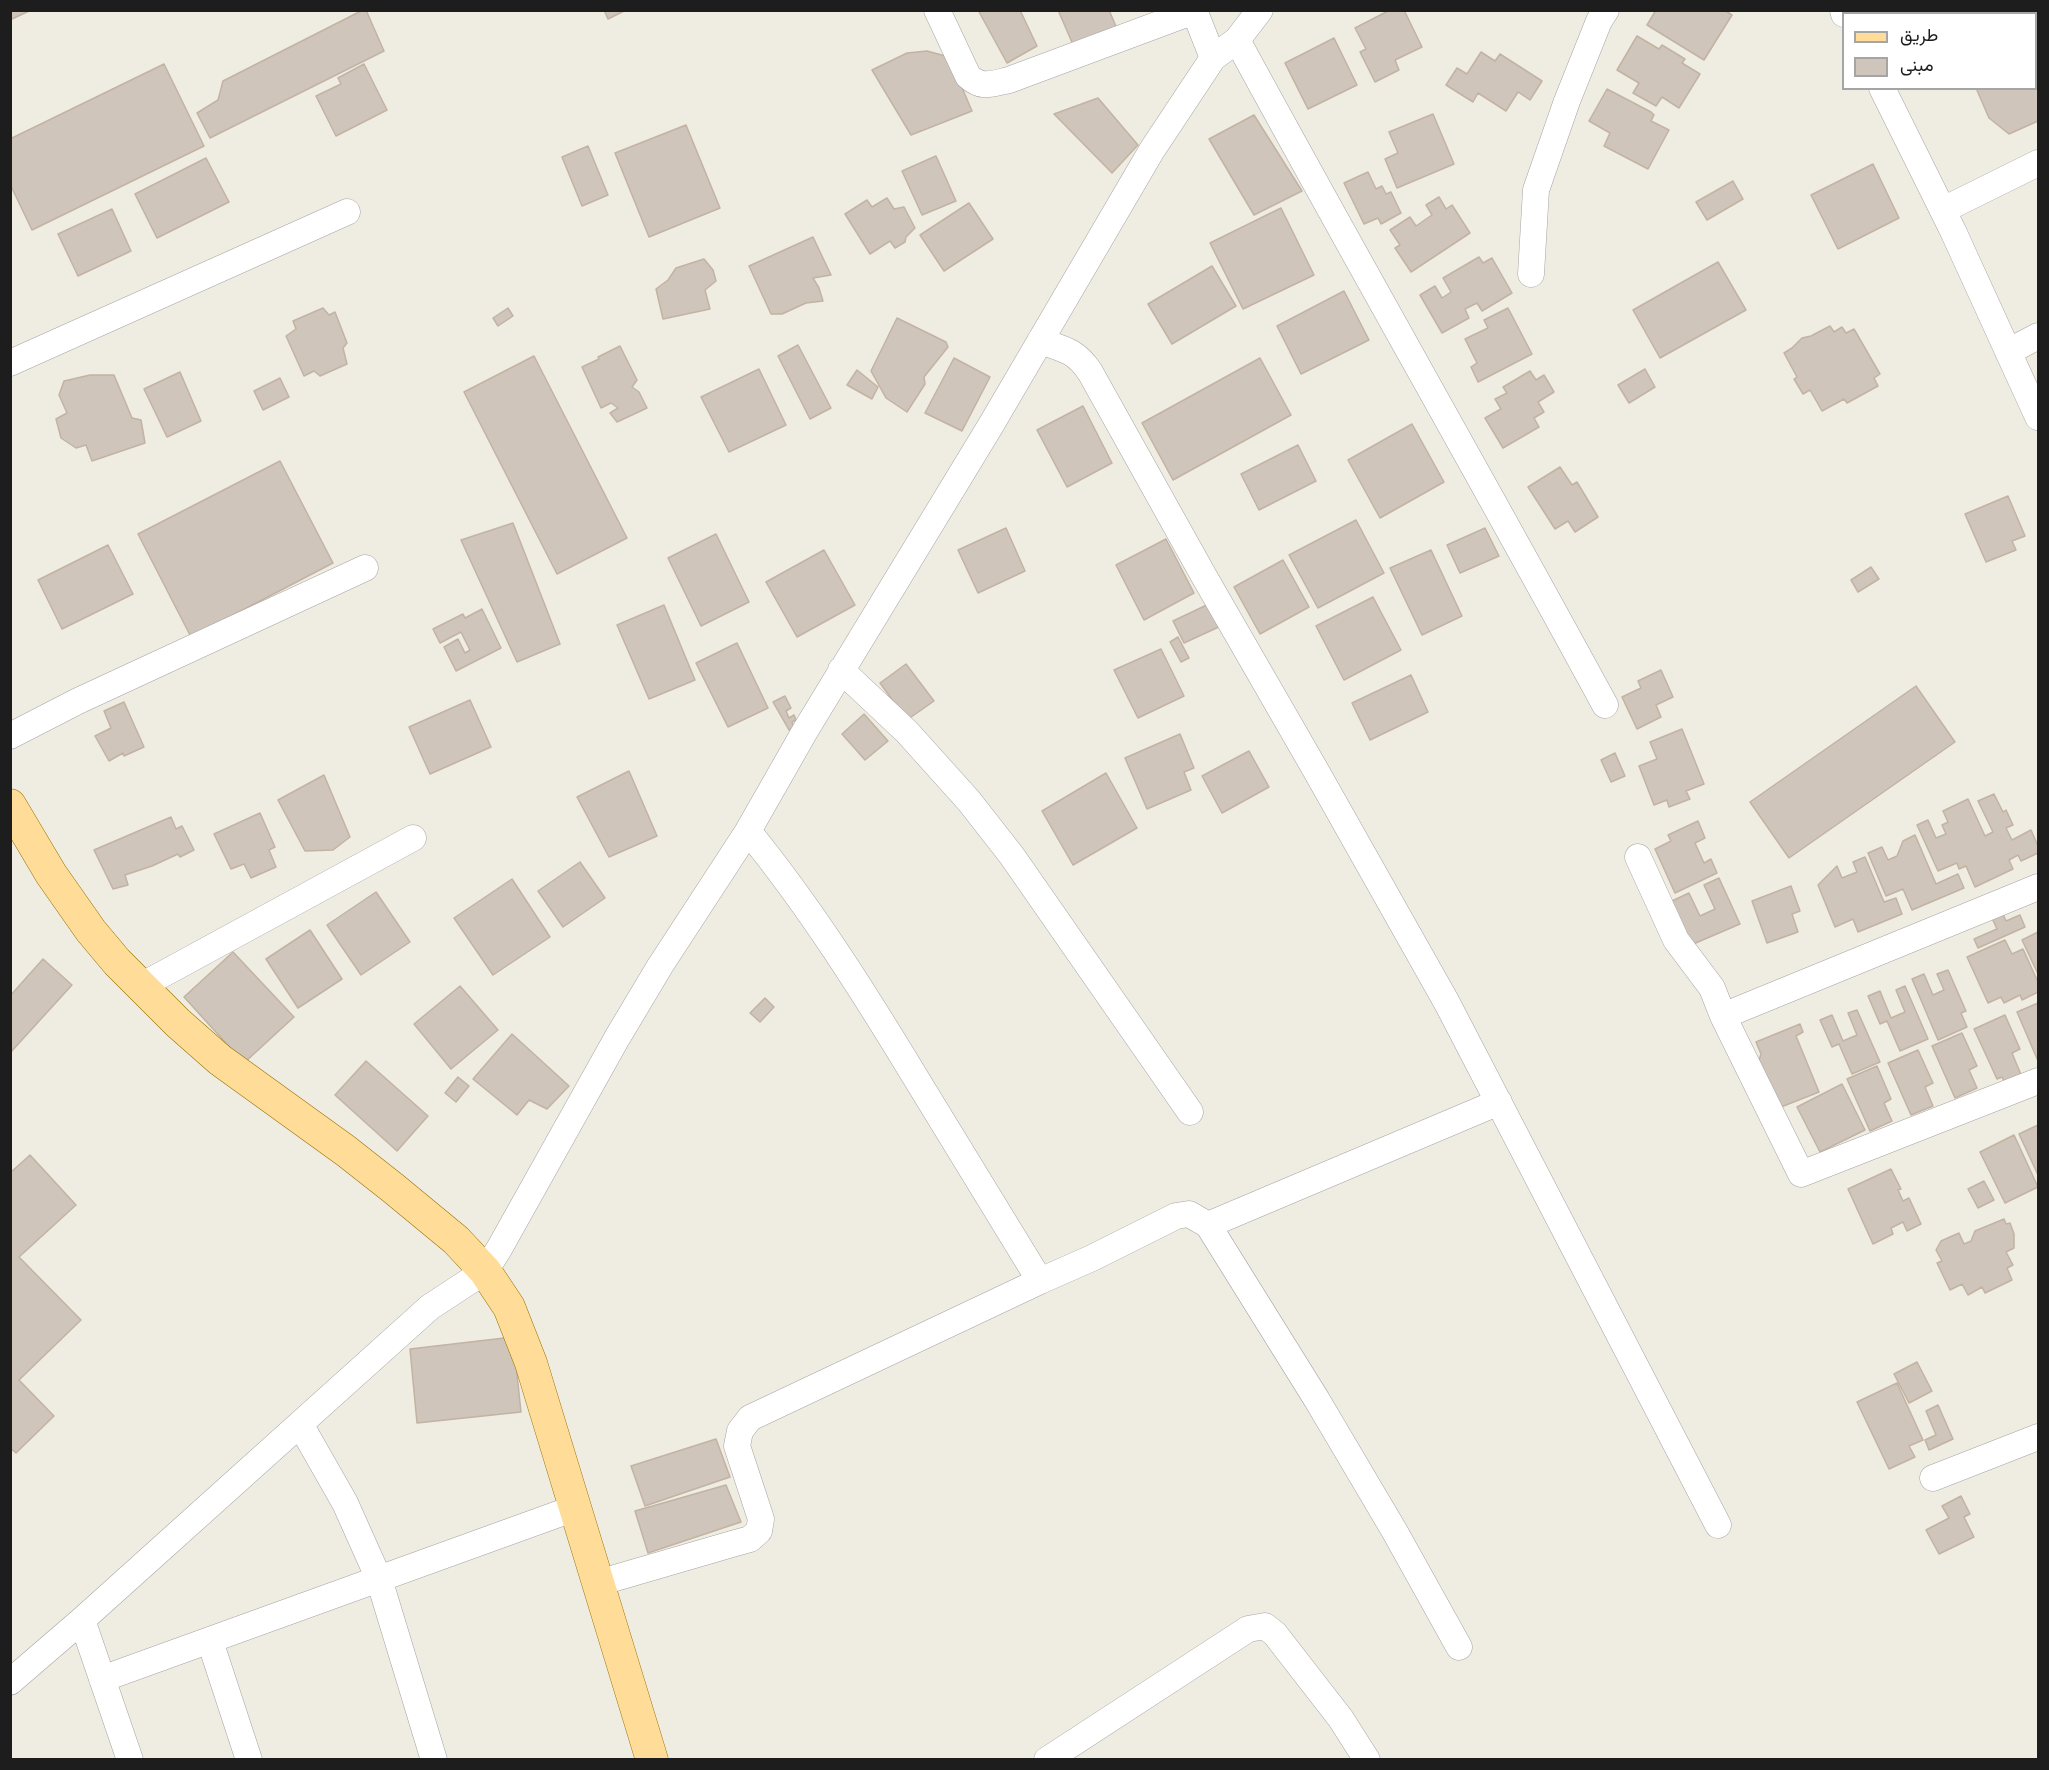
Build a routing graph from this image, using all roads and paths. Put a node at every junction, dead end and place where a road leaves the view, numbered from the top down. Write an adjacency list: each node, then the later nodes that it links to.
1 (937, 10): 4 (street)
2 (1260, 10): 5 (street)
3 (1606, 10): 11 (street)
4 (1194, 11): 6 (street)
5 (1237, 40): 6 (street); 19 (street)
6 (1213, 58): 13 (street)
7 (1883, 90): 9 (street)
8 (2038, 163): 9 (street)
9 (1943, 210): 14 (street)
10 (347, 212): 15 (street)
11 (1530, 273)
12 (2038, 336): 14 (street)
13 (1040, 340): 18 (street); 29 (street)
14 (2008, 352): 16 (street)
15 (10, 363)
16 (2038, 417)
17 (365, 568): 20 (street)
18 (841, 670): 22 (street); 30 (street)
19 (1605, 705)
20 (10, 736)
21 (10, 805): 26 (main road)
22 (748, 831): 32 (street); 33 (street)
23 (413, 838): 26 (street)
24 (1638, 857): 27 (street)
25 (2038, 887): 27 (street)
26 (141, 986): 32 (main road)
27 (1723, 1016): 28 (street)
28 (2038, 1081)
29 (1499, 1102): 31 (street); 38 (street)
30 (1190, 1112)
31 (1208, 1225): 33 (street); 43 (street)
32 (485, 1271): 34 (street); 37 (main road)
33 (1040, 1281): 40 (street)
34 (300, 1424): 39 (street); 41 (street)
35 (2038, 1437): 36 (street)
36 (1933, 1478)
37 (575, 1508): 39 (street); 40 (main road)
38 (1718, 1525)
39 (379, 1579): 42 (street); 48 (street)
40 (598, 1583): 49 (main road)
41 (82, 1620): 44 (street); 45 (street)
42 (210, 1641): 44 (street); 47 (street)
43 (1459, 1647)
44 (102, 1679): 46 (street)
45 (10, 1682)
46 (130, 1760)
47 (249, 1760)
48 (435, 1760)
49 (652, 1760)
50 (1047, 1760): 51 (street)
51 (1367, 1760)

